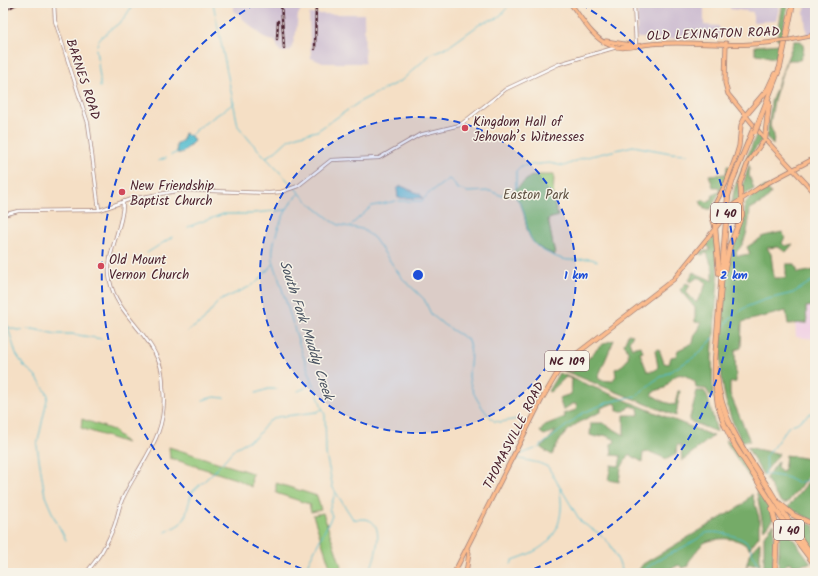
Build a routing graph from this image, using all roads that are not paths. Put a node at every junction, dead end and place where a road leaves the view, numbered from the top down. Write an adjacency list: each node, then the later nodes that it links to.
1 (54, 3): 23 (street, BARNES ROAD)
2 (570, 3): 6 (main road)
3 (634, 3): 9 (street)
4 (791, 4): 11 (highway, I 40); 12 (highway, I 40)
5 (815, 35): 7 (main road, OLD LEXINGTON ROAD, bridge)
6 (604, 41): 8 (main road); 10 (main road)
7 (726, 43): 9 (main road, OLD LEXINGTON ROAD); 13 (main road)
8 (626, 45): 9 (main road, OLD LEXINGTON ROAD); 10 (main road)
9 (636, 46): 10 (main road, OLD LEXINGTON ROAD)
10 (617, 47): 22 (street, OLD LEXINGTON ROAD)
11 (777, 71): 13 (highway); 14 (highway, I 40)
12 (773, 89): 14 (highway, I 40); 16 (highway)
13 (746, 115): 16 (main road); 25 (main road)
14 (757, 123): 15 (highway, I 40, bridge)
15 (754, 131): 28 (highway, I 40); 29 (highway, I 40)
16 (765, 139): 18 (main road); 21 (main road)
17 (815, 158): 18 (main road, THOMASVILLE ROAD)
18 (792, 169): 19 (main road, THOMASVILLE ROAD); 20 (main road)
19 (756, 190): 21 (main road, THOMASVILLE ROAD); 21 (main road, THOMASVILLE ROAD)
20 (815, 193)
21 (741, 199): 25 (main road, THOMASVILLE ROAD / NC 109, bridge); 28 (highway)
22 (123, 201): 23 (street, OLD LEXINGTON ROAD); 37 (street)
23 (99, 210): 24 (street, OLD LEXINGTON ROAD)
24 (3, 215)
25 (715, 226): 26 (highway); 27 (main road, THOMASVILLE ROAD / NC 109)
26 (714, 233): 27 (main road, THOMASVILLE ROAD / NC 109); 29 (highway)
27 (701, 244): 34 (main road, THOMASVILLE ROAD / NC 109)
28 (724, 272): 30 (highway, I 40)
29 (719, 302): 30 (highway, I 40)
30 (758, 477): 31 (highway, I 40); 32 (highway, I 40)
31 (765, 493): 36 (highway, I 40); 40 (highway)
32 (773, 496): 33 (highway); 35 (highway, I 40)
33 (815, 525)
34 (467, 549): 38 (main road, THOMASVILLE ROAD / NC 109); 39 (main road)
35 (815, 558)
36 (815, 565)
37 (86, 573)
38 (454, 573)
39 (466, 573)
40 (775, 573)

